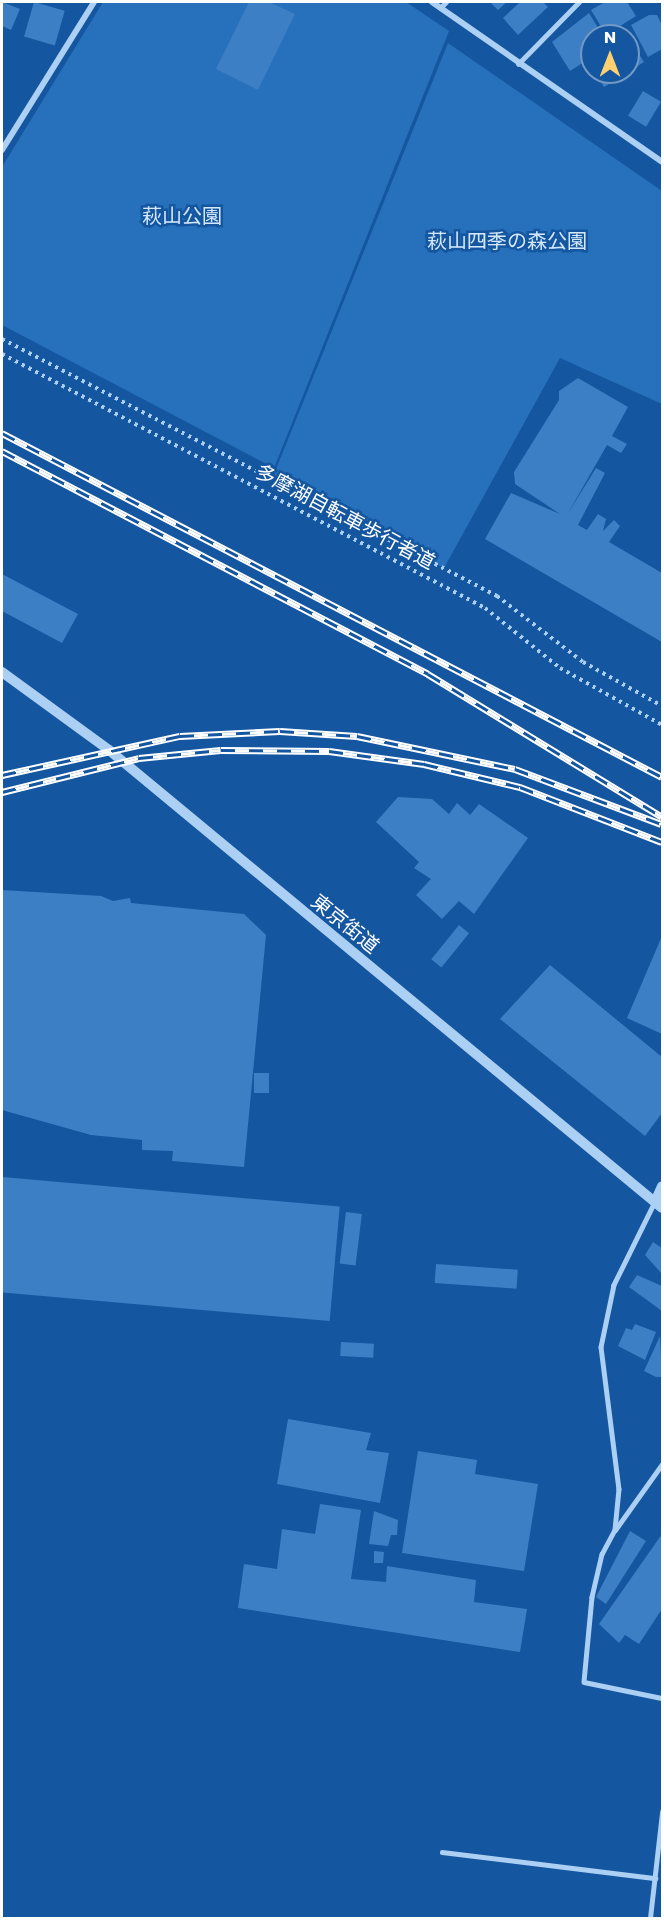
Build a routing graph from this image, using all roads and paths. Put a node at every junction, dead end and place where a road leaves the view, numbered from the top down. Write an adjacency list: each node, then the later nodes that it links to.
1 (94, 2): 7 (street)
2 (432, 2): 5 (street)
3 (446, 2): 5 (lane)
4 (579, 2): 6 (lane)
5 (440, 8): 6 (street)
6 (517, 64): 8 (street)
7 (2, 150)
8 (663, 162)
9 (2, 339): 12 (path)
10 (2, 354): 13 (path, 多摩湖自転車歩行者道)
11 (2, 672): 15 (street, 東京街道)
12 (663, 706)
13 (663, 725)
14 (663, 1186): 15 (street)
15 (659, 1205): 17 (lane)
16 (663, 1464): 17 (street)
17 (615, 1530): 18 (lane)
18 (663, 1698)
19 (663, 1812): 21 (lane)
20 (442, 1852): 21 (lane)
21 (655, 1878): 22 (lane)
22 (650, 1918)

